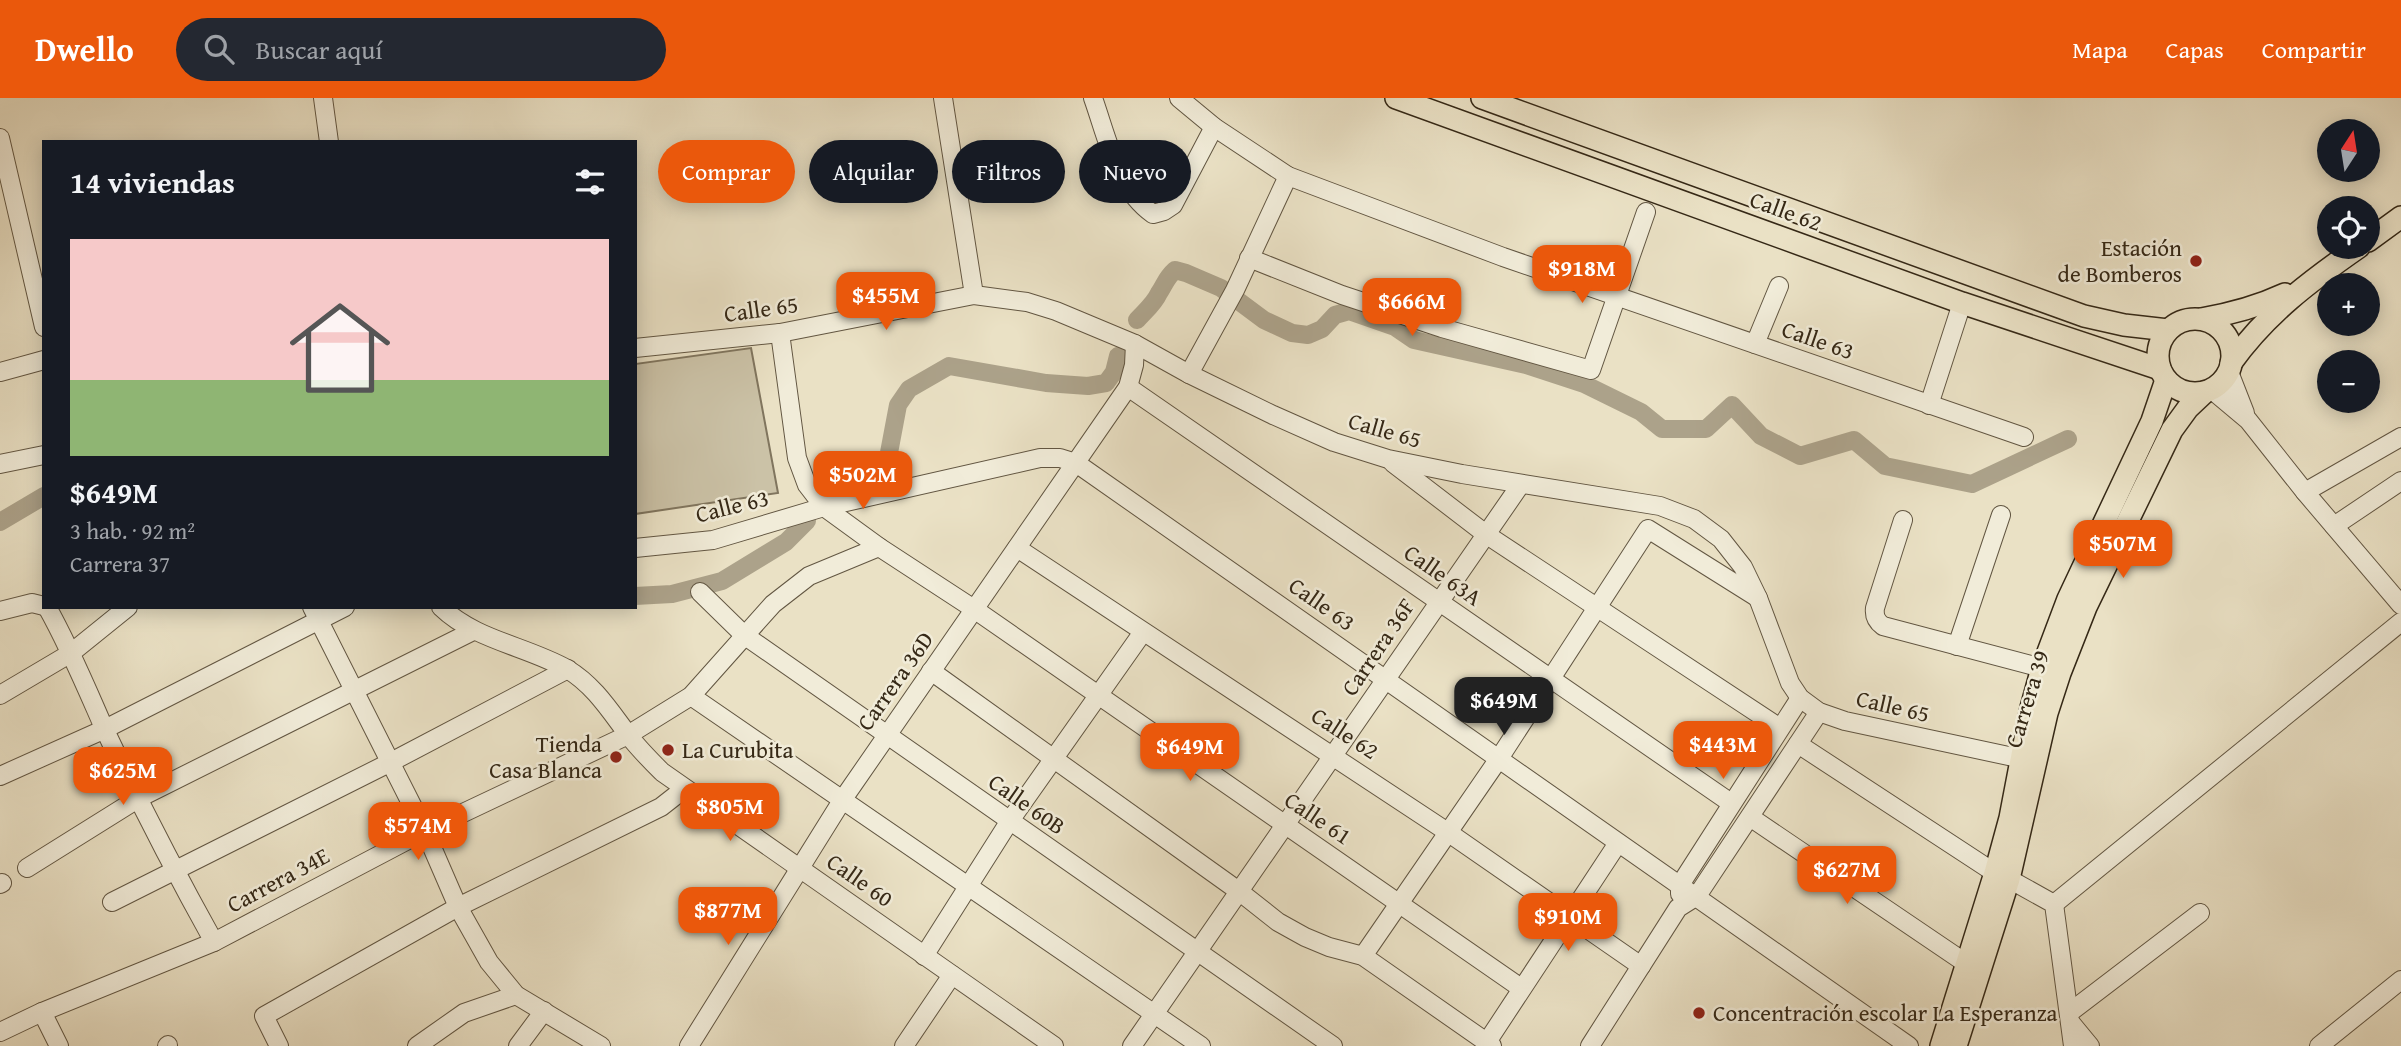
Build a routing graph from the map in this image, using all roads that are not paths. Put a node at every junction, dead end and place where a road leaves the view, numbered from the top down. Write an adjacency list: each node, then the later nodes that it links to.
1 (323, 98): 8 (street)
2 (943, 98): 18 (street)
3 (1093, 98): 7 (street)
4 (1179, 98): 7 (street, Calle 63)
5 (1395, 98): 20 (main road, Calle 62)
6 (1482, 98): 23 (main road, Calle 62)
7 (1214, 127): 10 (street, Calle 63)
8 (329, 140)
9 (1, 144): 21 (street)
10 (1288, 176): 14 (street); 19 (street, Calle 63)
11 (1646, 212): 19 (street)
12 (2401, 217): 13 (main road)
13 (2380, 232)
14 (1250, 258): 19 (street); 31 (street)
15 (2342, 259): 17 (main road)
16 (1779, 286): 26 (street)
17 (2303, 286): 22 (main road); 29 (main road)
18 (974, 295): 24 (street, Calle 65); 25 (street, Calle 65)
19 (1616, 296): 26 (street, Calle 63)
20 (1962, 303): 32 (main road, Calle 62); 35 (street)
21 (42, 318)
22 (2201, 319): 23 (main road); 29 (main road)
23 (2168, 330): 32 (main road)
24 (780, 333): 27 (street, Calle 65); 46 (street)
25 (1135, 344): 31 (street, Calle 65); 33 (street, Carrera 36D)
26 (1755, 344): 35 (street, Calle 63)
27 (637, 348)
28 (42, 361): 30 (street)
29 (2230, 368): 34 (main road); 36 (street)
30 (0, 372)
31 (1189, 374): 40 (street, Calle 65)
32 (2163, 374): 34 (main road); 73 (main road, Carrera 39)
33 (1128, 387): 41 (street, Carrera 36D); 56 (street, Calle 63A)
34 (2208, 390): 36 (street); 92 (main road, Carrera 39)
35 (1929, 405): 37 (street, Calle 63)
36 (2248, 419): 45 (street)
37 (2024, 437)
38 (2401, 437): 45 (street)
39 (42, 455): 42 (street)
40 (1388, 459): 44 (street, Calle 65); 50 (street)
41 (1076, 463): 46 (street, Calle 63); 53 (street, Carrera 36D); 76 (street, Calle 63)
42 (0, 464)
43 (2401, 481): 49 (street)
44 (1521, 484): 50 (street, Carrera 36F); 55 (street, Calle 65)
45 (2305, 492): 49 (street)
46 (824, 507): 51 (street); 52 (street, Calle 63)
47 (2001, 515): 71 (street)
48 (1903, 520): 71 (street)
49 (2334, 526): 58 (street)
50 (1487, 535): 56 (street, Carrera 36F); 59 (street)
51 (879, 547): 64 (street, Calle 61); 70 (street, Carrera 34E)
52 (637, 548)
53 (1017, 548): 64 (street, Carrera 36D); 69 (street, Calle 62)
54 (700, 592): 70 (street, Calle 60B)
55 (1758, 598): 59 (street); 82 (street, Calle 65)
56 (1438, 601): 76 (street, Carrera 36F); 77 (street, Calle 63A)
57 (42, 605): 65 (street)
58 (2401, 605)
59 (1597, 608): 77 (street); 84 (street)
60 (46, 609): 72 (street)
61 (126, 609): 72 (street)
62 (336, 609): 66 (street)
63 (443, 609): 68 (street, Calle 60)
64 (974, 609): 75 (street, Carrera 36D); 80 (street, Calle 61)
65 (0, 611)
66 (315, 614): 78 (street); 85 (street)
67 (2401, 622): 115 (street)
68 (473, 631): 74 (street, Calle 60); 78 (street)
69 (1143, 632): 80 (street); 89 (street, Calle 62)
70 (744, 635): 81 (street, Carrera 34E); 87 (street, Calle 60B)
71 (1957, 646): 73 (street)
72 (71, 653): 79 (street); 85 (street)
73 (2042, 668): 92 (main road, Carrera 39)
74 (568, 669): 86 (street, Calle 60); 93 (street)
75 (931, 671): 87 (street, Carrera 36D); 91 (street)
76 (1387, 679): 89 (street, Carrera 36F); 90 (street, Calle 63)
77 (1550, 680): 90 (street); 98 (street, Calle 63A)
78 (355, 690): 93 (street); 96 (street)
79 (0, 695)
80 (1099, 695): 91 (street); 101 (street, Calle 61)
81 (691, 696): 86 (street, Carrera 34E); 97 (street)
82 (1800, 698): 83 (street, Calle 65); 84 (street)
83 (1819, 712): 88 (street); 92 (street, Calle 65)
84 (1780, 728): 98 (street)
85 (105, 729): 94 (street); 96 (street)
86 (628, 734): 95 (street, Calle 60); 102 (street, Carrera 34E)
87 (886, 736): 97 (street, Carrera 36D); 100 (street, Calle 60B)
88 (1798, 744): 99 (street); 108 (street)
89 (1333, 756): 101 (street, Carrera 36F); 103 (street, Calle 62)
90 (1500, 757): 103 (street); 104 (street, Calle 63)
91 (1053, 760): 100 (street); 111 (street)
92 (2028, 761): 108 (main road, Carrera 39)
93 (391, 762): 102 (street); 107 (street)
94 (0, 776)
95 (684, 789): 106 (street, Calle 60); 116 (street)
96 (139, 798): 105 (street); 107 (street)
97 (843, 799): 106 (street, Carrera 36D); 110 (street)
98 (1731, 803): 109 (street)
99 (1750, 817): 112 (street); 124 (street)
100 (1009, 822): 110 (street); 121 (street, Calle 60B)
101 (1285, 827): 111 (street, Carrera 36F); 114 (street, Calle 61)
102 (425, 831): 116 (street); 120 (street, Carrera 34E)
103 (1449, 833): 114 (street); 119 (street, Calle 62)
104 (1618, 843): 109 (street, Calle 63); 119 (street)
105 (27, 868)
106 (800, 868): 122 (street, Calle 60); 141 (street, Carrera 36D)
107 (175, 871): 113 (street); 120 (street)
108 (2002, 876): 115 (street); 124 (main road, Carrera 39); 150 (main road, Carrera 39)
109 (1680, 885): 112 (street, Calle 63); 117 (street)
110 (968, 886): 122 (street); 132 (street)
111 (1240, 892): 121 (street, Carrera 36F); 123 (street)
112 (1697, 896): 117 (street); 148 (street, Calle 63)
113 (112, 902)
114 (1400, 903): 123 (street); 128 (street, Calle 61)
115 (2054, 904): 133 (street)
116 (458, 907): 129 (street); 137 (street)
117 (1678, 908): 125 (street)
118 (2200, 913): 133 (street)
119 (1569, 916): 125 (street, Calle 62); 128 (street)
120 (214, 942): 131 (street, Carrera 34E)
121 (1198, 953): 132 (street, Carrera 36F); 146 (street, Calle 60B)
122 (924, 956): 126 (street, Calle 60)
123 (1363, 956): 135 (street)
124 (1966, 964): 149 (main road, Carrera 39)
125 (1641, 966): 147 (street)
126 (952, 975): 142 (street); 143 (street, Calle 60)
127 (2401, 980): 153 (street)
128 (1521, 988): 135 (street)
129 (516, 995): 130 (street); 138 (street)
130 (544, 1011): 139 (street); 140 (street)
131 (42, 1013): 134 (street, Carrera 34E); 136 (street)
132 (1155, 1014): 144 (street, Carrera 36F); 145 (street)
133 (2070, 1018): 151 (street); 152 (street)
134 (0, 1032)
135 (1489, 1044)
136 (59, 1046)
137 (279, 1046)
138 (417, 1046)
139 (518, 1046)
140 (601, 1046)
141 (689, 1046)
142 (904, 1046)
143 (1054, 1046)
144 (1132, 1046)
145 (1201, 1046)
146 (1333, 1046)
147 (1590, 1046)
148 (1909, 1046)
149 (1941, 1046)
150 (1956, 1046)
151 (2073, 1046)
152 (2090, 1046)
153 (2319, 1046)

